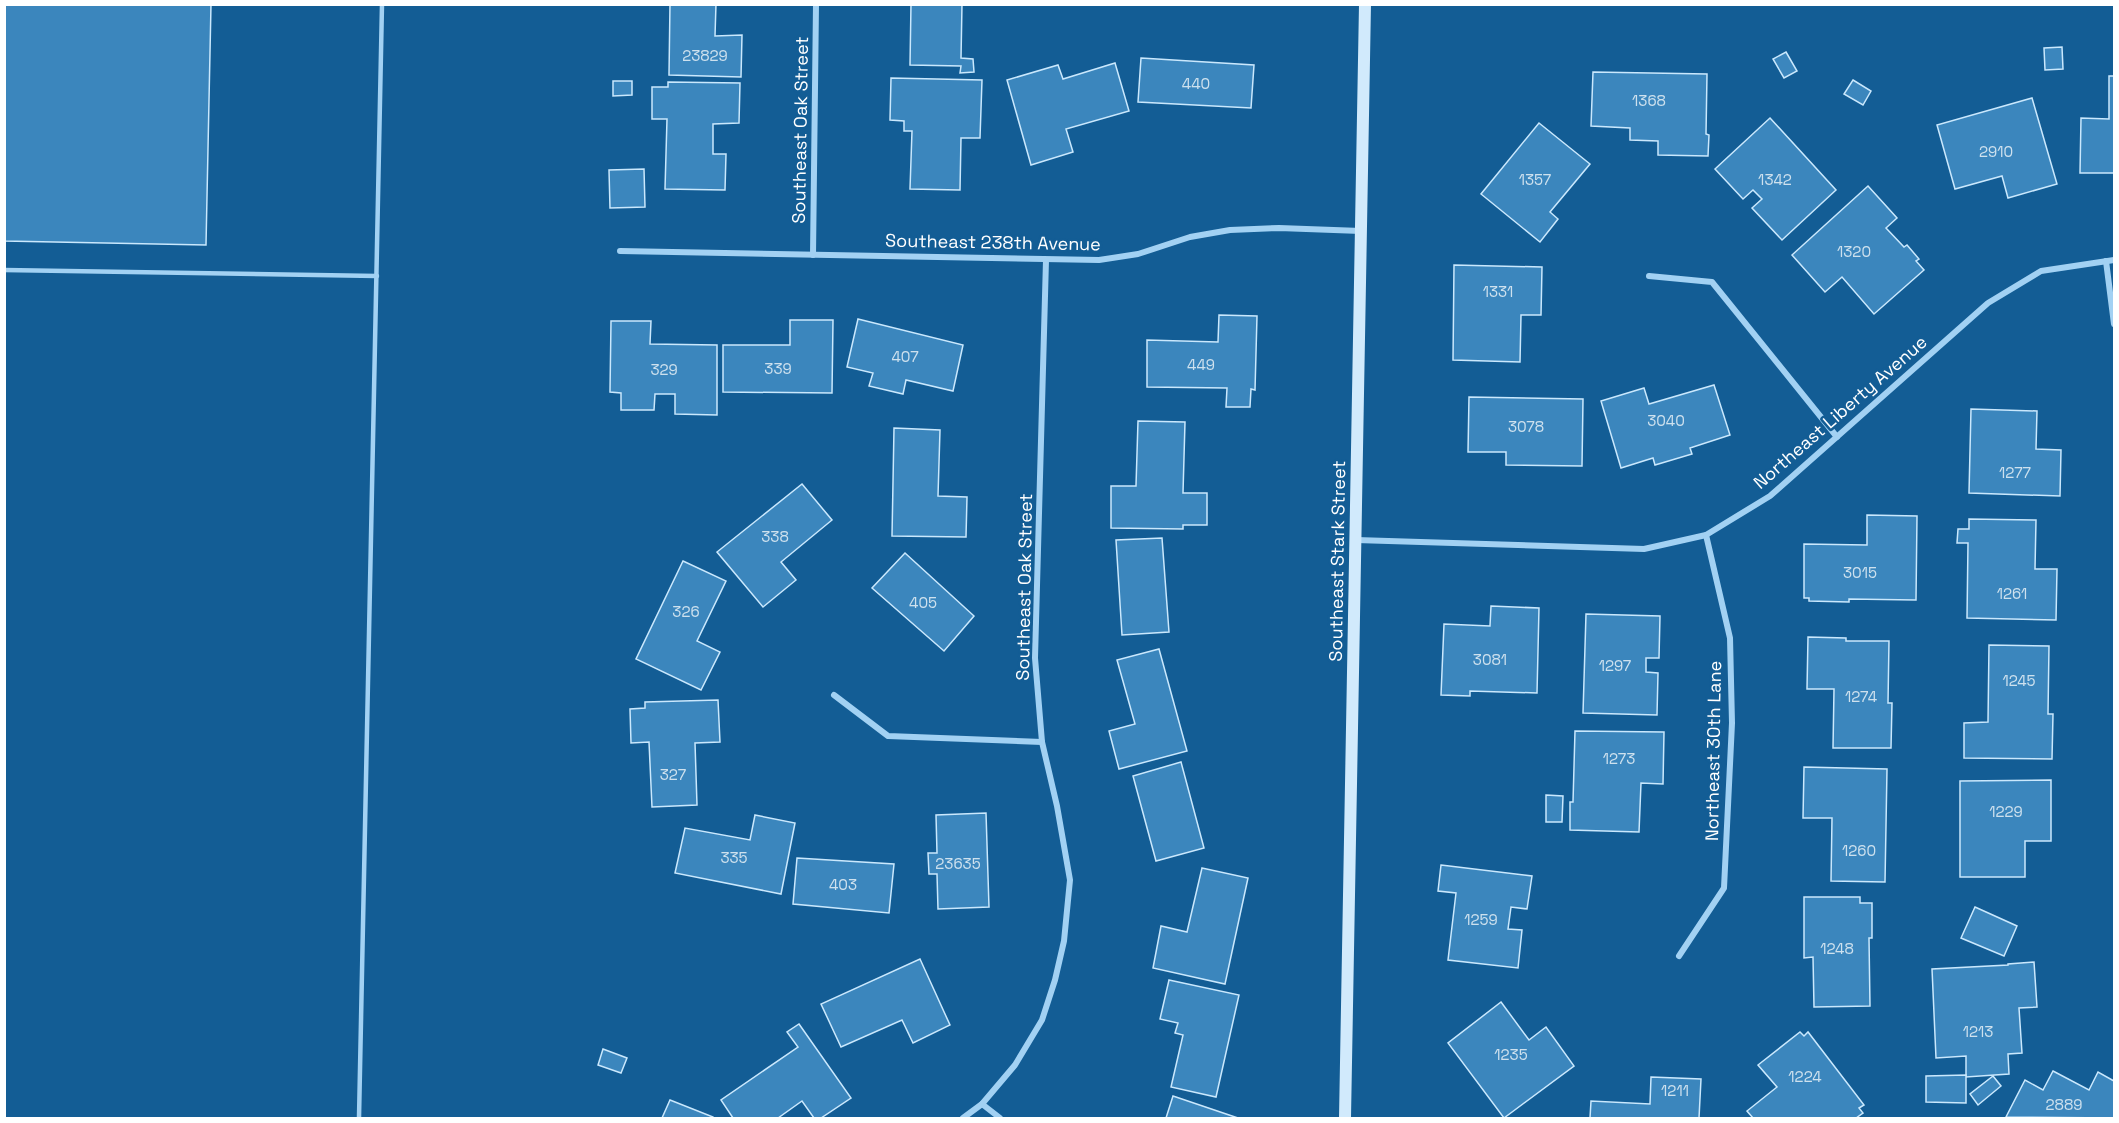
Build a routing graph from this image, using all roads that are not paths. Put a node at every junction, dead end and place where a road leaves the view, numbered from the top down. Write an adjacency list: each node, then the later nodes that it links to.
1 (382, 4): 11 (lane)
2 (816, 4): 6 (street, Southeast Oak Street)
3 (1365, 4): 4 (main road, Southeast Stark Street)
4 (1362, 231): 7 (street, Southeast 238th Avenue); 16 (main road, Southeast Stark Street)
5 (620, 251): 6 (street, Southeast 238th Avenue)
6 (813, 255): 7 (street, Southeast 238th Avenue)
7 (1046, 260): 18 (street, Southeast Oak Street)
8 (2115, 260): 9 (street, Northeast Liberty Avenue)
9 (2106, 261): 13 (street); 14 (street, Northeast Liberty Avenue)
10 (4, 270): 11 (lane)
11 (377, 276): 21 (lane)
12 (1648, 276): 14 (street)
13 (2115, 324)
14 (1837, 437): 15 (street, Northeast Liberty Avenue)
15 (1706, 535): 16 (street, Northeast Liberty Avenue); 19 (street, Northeast 30th Lane)
16 (1356, 540): 24 (main road, Southeast Stark Street)
17 (834, 695): 18 (street)
18 (1042, 742): 20 (street, Southeast Oak Street)
19 (1679, 956)
20 (982, 1104): 22 (street, Southeast Oak Street); 23 (street)
21 (359, 1119)
22 (963, 1119)
23 (1000, 1119)
24 (1345, 1119)

